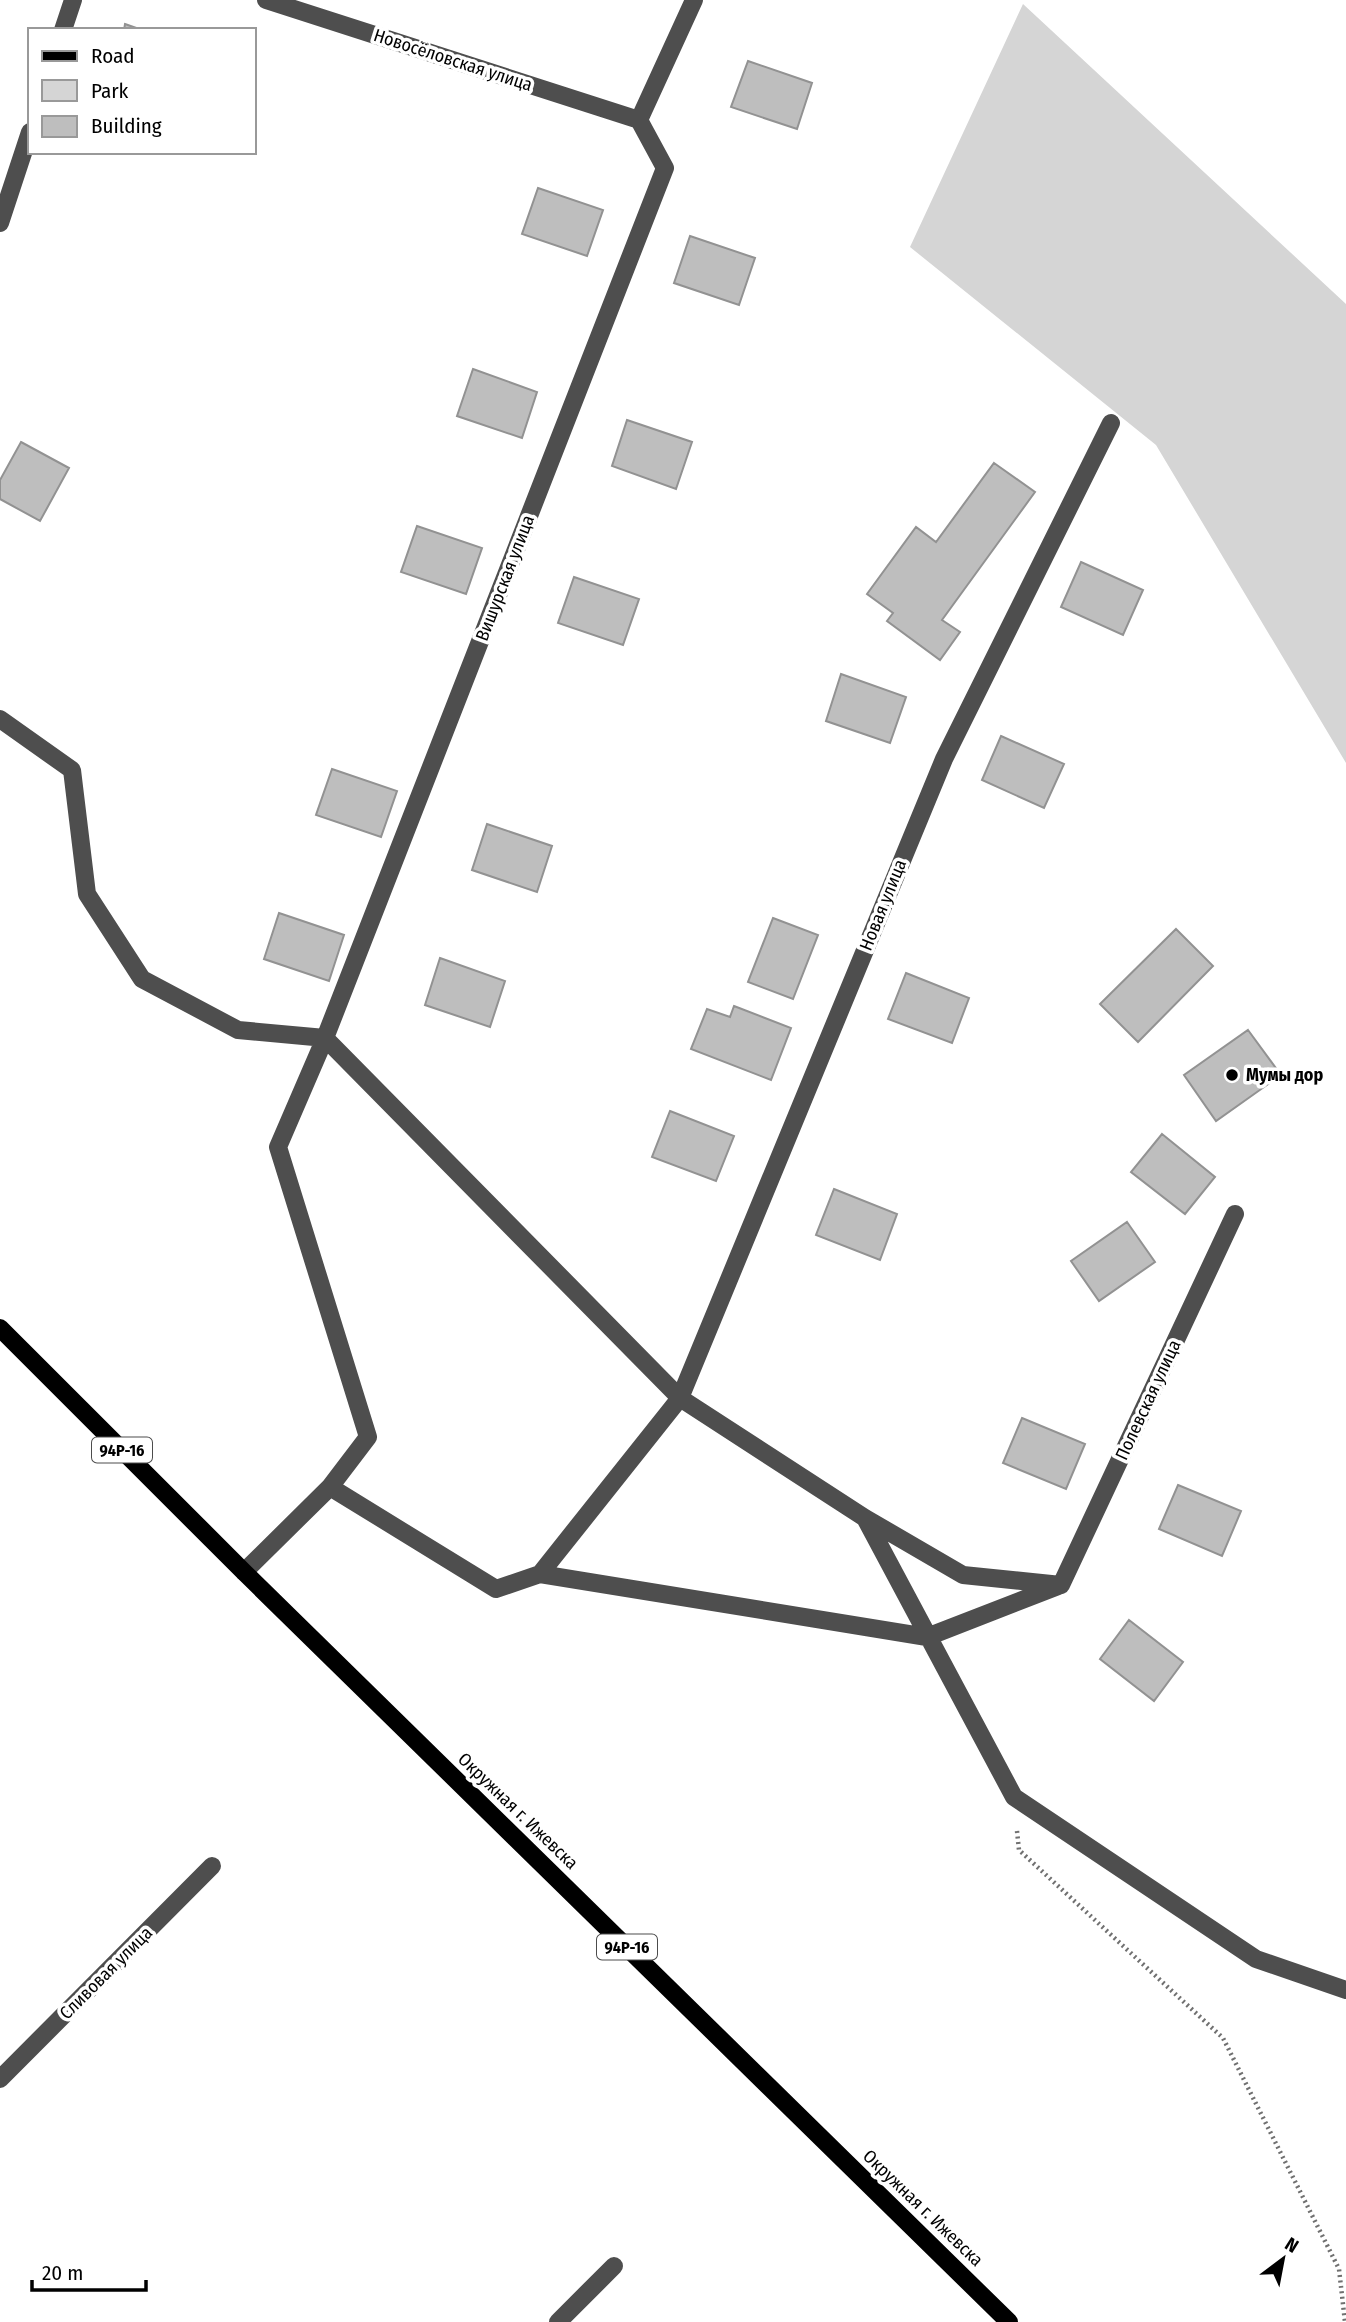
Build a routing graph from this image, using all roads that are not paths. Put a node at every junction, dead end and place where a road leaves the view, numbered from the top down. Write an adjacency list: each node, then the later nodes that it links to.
1 (73, 0): 4 (street)
2 (266, 0): 5 (street, Новосёловская улица)
3 (694, 0): 5 (street)
4 (64, 28)
5 (639, 120): 10 (street, Вишурская улица)
6 (28, 138): 7 (street)
7 (0, 223)
8 (1111, 423): 13 (street, Новая улица)
9 (0, 719): 10 (street)
10 (325, 1038): 13 (street); 14 (street, Вишурская улица)
11 (1235, 1214): 18 (street, Полевская улица)
12 (0, 1328): 16 (main road, Окружная г. Ижевска / 94Р-16)
13 (680, 1398): 15 (street); 17 (street, Новая улица)
14 (330, 1488): 16 (street); 17 (street)
15 (865, 1518): 18 (street); 19 (street)
16 (244, 1572): 25 (main road, Окружная г. Ижевска / 94Р-16)
17 (540, 1574): 19 (street)
18 (1061, 1585): 19 (street)
19 (927, 1636): 21 (street)
20 (212, 1867): 22 (street, Сливовая улица)
21 (1346, 1990)
22 (0, 2079)
23 (614, 2266): 24 (street)
24 (558, 2322)
25 (1009, 2322)

